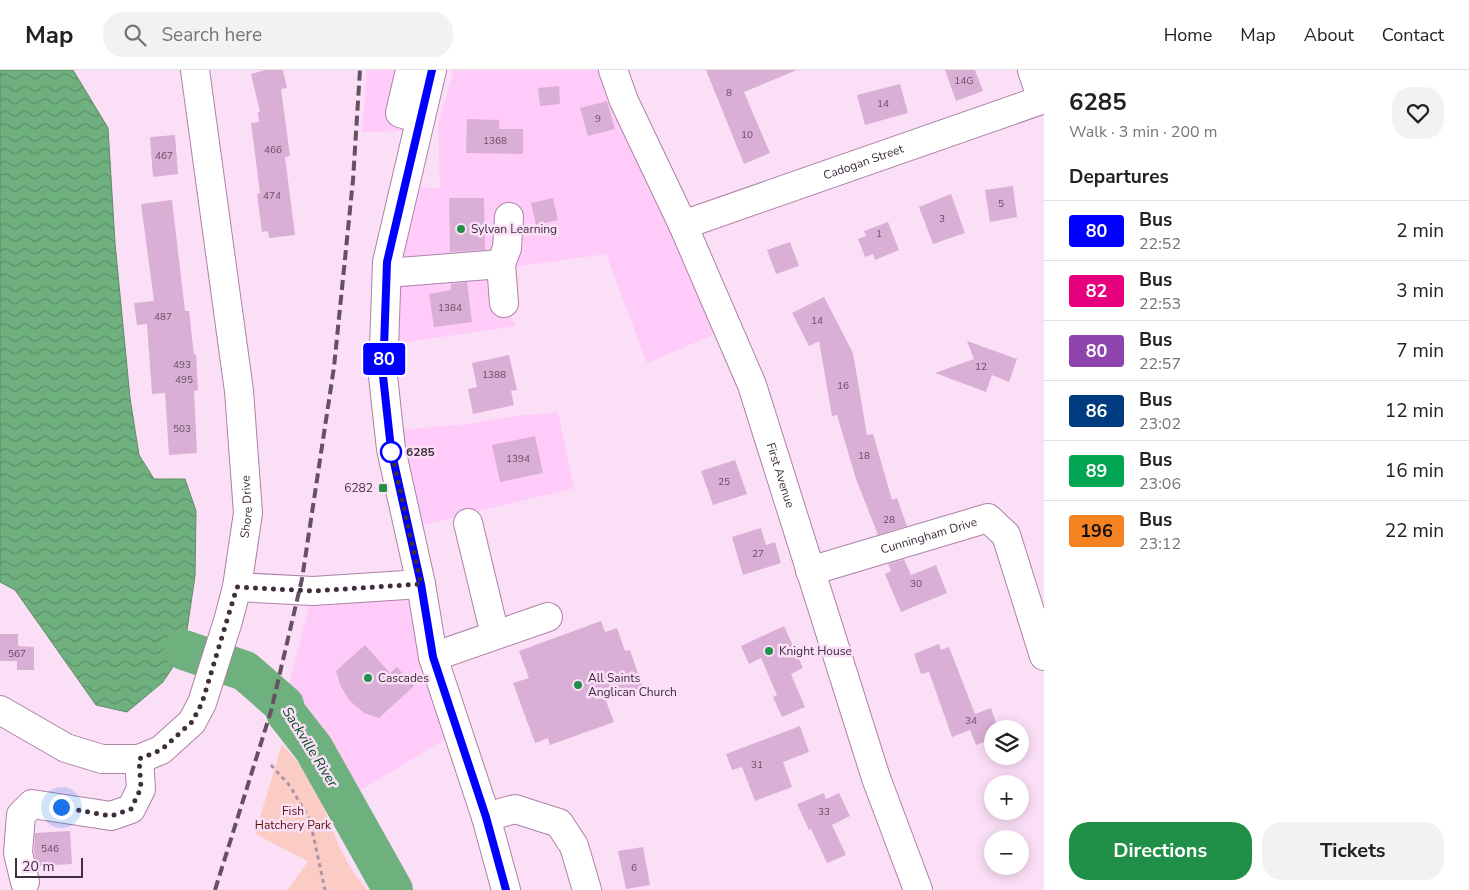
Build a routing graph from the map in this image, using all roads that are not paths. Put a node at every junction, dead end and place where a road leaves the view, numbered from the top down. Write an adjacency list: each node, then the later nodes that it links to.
1 (195, 70): 16 (street, Shore Drive)
2 (410, 70): 7 (street)
3 (432, 70): 7 (street)
4 (613, 70): 9 (street, First Avenue)
5 (1032, 70): 6 (street)
6 (1043, 99): 9 (street, Cadogan Street)
7 (420, 119): 11 (street)
8 (509, 217): 10 (street)
9 (683, 225): 14 (street, First Avenue)
10 (501, 264): 11 (street); 12 (street)
11 (387, 274): 15 (street)
12 (504, 303)
13 (468, 523): 18 (street)
14 (810, 571): 19 (street, Cunningham Drive); 27 (street, First Avenue)
15 (421, 584): 16 (street); 20 (street)
16 (237, 587): 22 (street, Shore Drive)
17 (548, 617): 18 (street)
18 (496, 635): 20 (street)
19 (1044, 656)
20 (433, 657): 23 (street)
21 (0, 710): 22 (street, Shore Drive)
22 (139, 759): 24 (street)
23 (486, 817): 25 (street); 26 (street)
24 (24, 882)
25 (506, 890)
26 (587, 890)
27 (918, 890)

